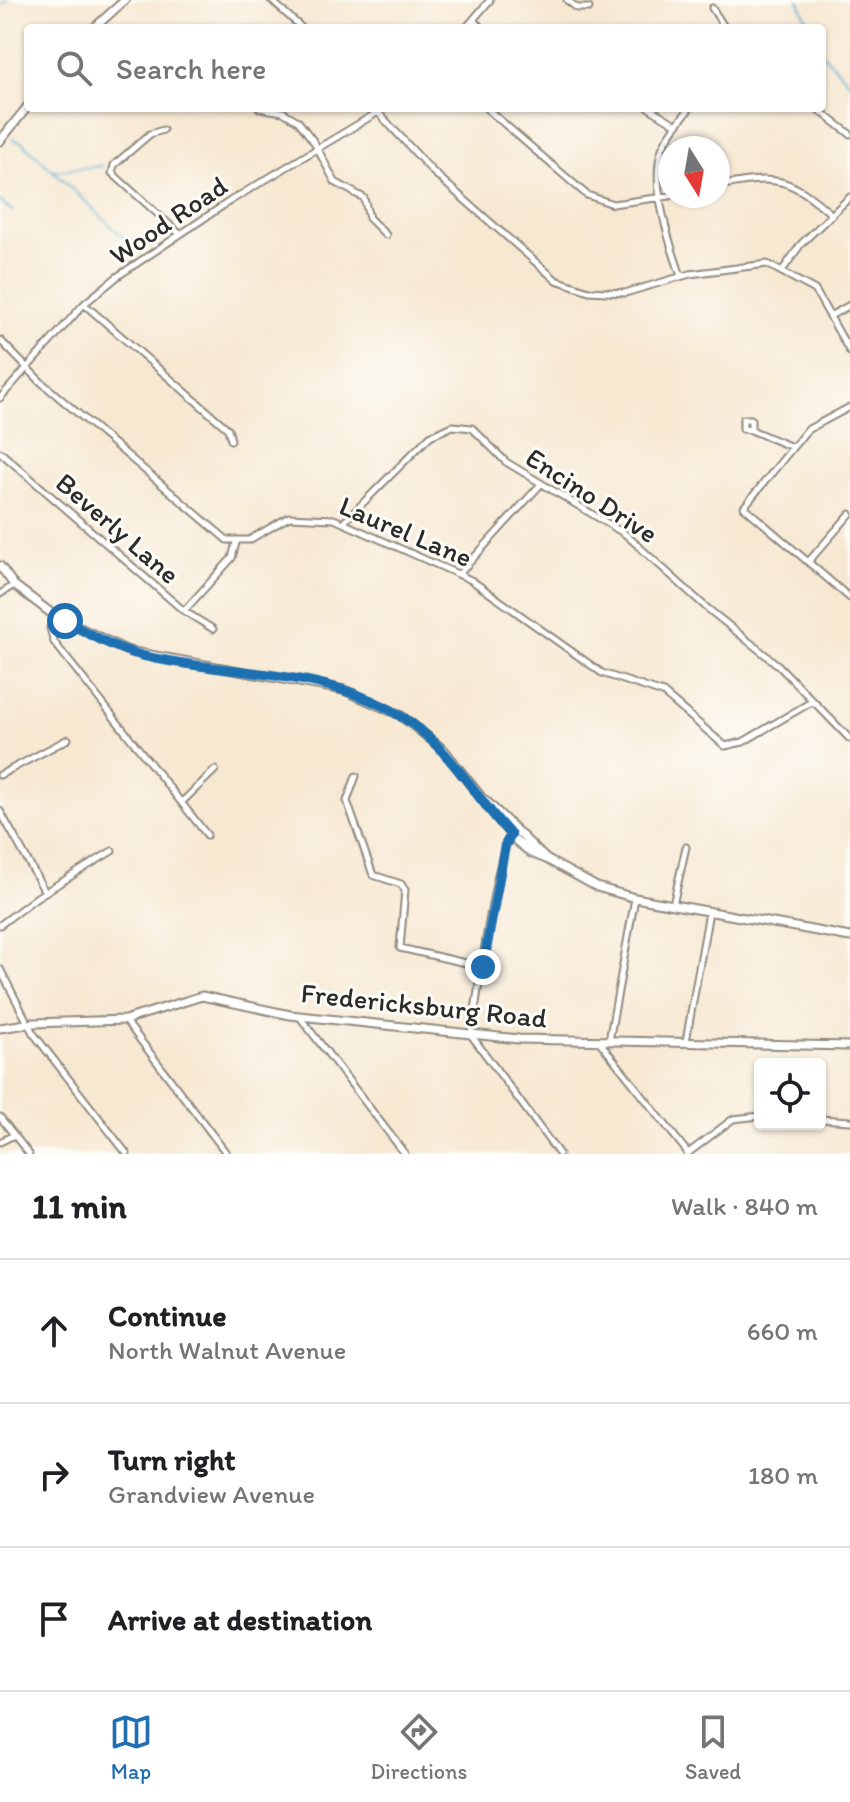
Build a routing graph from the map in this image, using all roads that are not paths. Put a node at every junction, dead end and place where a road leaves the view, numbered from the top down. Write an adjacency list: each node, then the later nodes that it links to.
1 (125, 0): 8 (main road)
2 (271, 0): 9 (street)
3 (490, 0): 7 (street)
4 (567, 0): 5 (street)
5 (589, 8)
6 (712, 8): 12 (street)
7 (473, 20): 10 (street); 11 (street)
8 (98, 24)
9 (298, 24)
10 (470, 24)
11 (478, 24)
12 (722, 24)
13 (24, 111): 25 (main road)
14 (274, 112): 26 (street)
15 (373, 112): 26 (street, Wood Road)
16 (376, 112): 35 (street)
17 (491, 112): 29 (street)
18 (656, 112): 21 (street)
19 (687, 112): 21 (street)
20 (821, 112): 23 (street)
21 (677, 125): 24 (street)
22 (163, 130): 32 (street)
23 (850, 134)
24 (671, 136)
25 (0, 141)
26 (316, 149): 32 (street, Wood Road); 33 (street)
27 (730, 184): 31 (street)
28 (850, 197): 31 (street)
29 (658, 198)
30 (663, 208): 35 (street)
31 (832, 215): 34 (street)
32 (180, 234): 36 (street, Wood Road)
33 (386, 235)
34 (782, 271): 35 (street); 38 (street)
35 (681, 276)
36 (84, 304): 41 (street, Wood Road); 45 (street)
37 (850, 305): 38 (street)
38 (830, 316): 40 (street)
39 (0, 340): 41 (street)
40 (850, 352)
41 (26, 369): 42 (street, Wood Road); 51 (street)
42 (0, 398)
43 (850, 407): 46 (street)
44 (751, 430): 46 (street)
45 (231, 440)
46 (792, 447): 52 (street)
47 (0, 452): 58 (street, Beverly Lane)
48 (541, 484): 50 (street, Encino Drive); 54 (street); 61 (street, Encino Drive)
49 (850, 514): 52 (street)
50 (343, 523): 51 (street, Laurel Lane); 54 (street, Laurel Lane)
51 (236, 543): 58 (street)
52 (809, 561): 57 (street)
53 (0, 566): 55 (main road)
54 (459, 574): 61 (street, Laurel Lane)
55 (14, 585): 56 (street); 59 (main road)
56 (0, 594)
57 (850, 598)
58 (184, 611): 60 (street, Beverly Lane)
59 (55, 616): 69 (main road); 70 (street)
60 (213, 629)
61 (813, 701): 63 (street, Encino Drive)
62 (850, 726): 63 (street)
63 (844, 733): 65 (street, Encino Drive)
64 (68, 739): 67 (street)
65 (850, 739)
66 (215, 770): 70 (street)
67 (0, 775)
68 (356, 776): 83 (street)
69 (484, 799): 73 (main road); 76 (main road)
70 (182, 802): 72 (street)
71 (0, 811): 77 (street)
72 (207, 835)
73 (511, 835): 76 (main road); 83 (street)
74 (686, 847): 79 (street)
75 (112, 851): 77 (street)
76 (546, 859): 78 (main road)
77 (45, 892): 81 (street)
78 (635, 898): 79 (main road); 91 (street)
79 (673, 905): 80 (main road)
80 (709, 912): 82 (main road); 92 (street)
81 (0, 925)
82 (850, 937)
83 (483, 967): 89 (street)
84 (0, 969): 87 (street)
85 (299, 1016): 86 (main road, Fredericksburg Road); 89 (main road, Fredericksburg Road); 103 (street)
86 (125, 1020): 87 (main road, Fredericksburg Road); 102 (street)
87 (29, 1023): 88 (main road, Fredericksburg Road); 101 (street)
88 (0, 1028)
89 (471, 1035): 90 (main road, Fredericksburg Road); 104 (street)
90 (598, 1041): 91 (main road, Fredericksburg Road); 105 (street)
91 (609, 1041): 92 (main road, Fredericksburg Road)
92 (686, 1041): 93 (main road, Fredericksburg Road)
93 (850, 1046)
94 (0, 1117): 98 (street)
95 (754, 1117): 105 (street)
96 (826, 1119): 97 (street)
97 (850, 1121)
98 (14, 1135): 99 (street); 100 (street)
99 (0, 1142)
100 (29, 1154)
101 (127, 1154)
102 (227, 1154)
103 (405, 1154)
104 (559, 1154)
105 (687, 1154)

